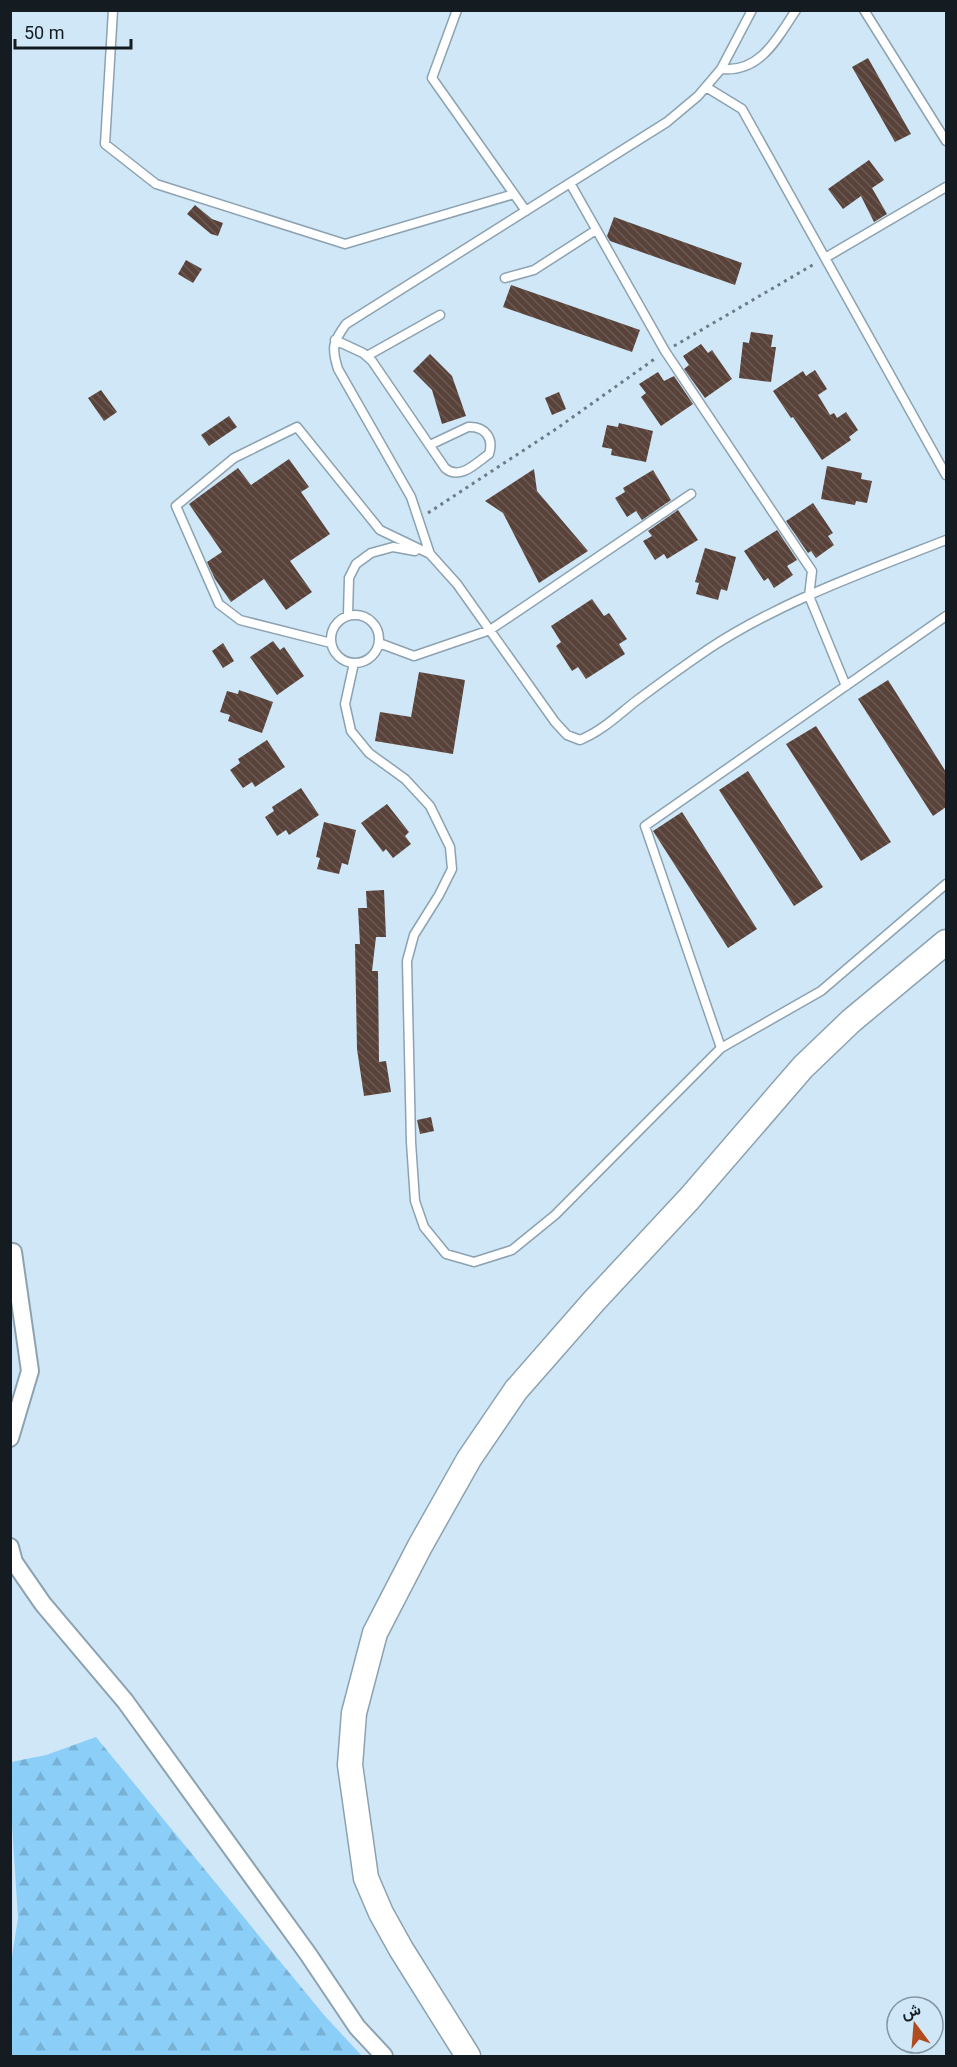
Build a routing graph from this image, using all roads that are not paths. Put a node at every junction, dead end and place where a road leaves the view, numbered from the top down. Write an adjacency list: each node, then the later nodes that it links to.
1 (113, 10): 11 (lane)
2 (457, 10): 11 (lane)
3 (752, 10): 6 (lane)
4 (796, 10): 6 (lane)
5 (864, 10): 8 (lane)
6 (721, 69): 7 (lane)
7 (706, 87): 9 (lane); 14 (lane)
8 (946, 141)
9 (570, 183): 12 (lane); 13 (lane)
10 (946, 187): 14 (lane)
11 (514, 194): 12 (lane)
12 (526, 211): 17 (lane)
13 (596, 230): 15 (lane); 24 (lane)
14 (825, 258): 20 (lane)
15 (506, 278)
16 (440, 315): 18 (lane)
17 (335, 340): 18 (lane); 23 (lane)
18 (367, 356): 19 (lane)
19 (430, 445): 19 (lane)
20 (946, 475)
21 (691, 494): 27 (lane)
22 (946, 540): 24 (lane)
23 (430, 554): 25 (lane); 27 (lane); 28 (lane)
24 (809, 596): 27 (lane); 31 (lane)
25 (348, 615): 28 (lane); 29 (lane)
26 (946, 616): 31 (lane)
27 (489, 630): 29 (lane)
28 (331, 643): 30 (lane)
29 (379, 643): 30 (lane)
30 (354, 663): 34 (lane)
31 (846, 686): 34 (lane)
32 (946, 884): 34 (lane)
33 (946, 942): 39 (main road)
34 (721, 1048)
35 (13, 1252): 36 (street)
36 (10, 1438)
37 (10, 1547): 38 (street)
38 (384, 2056)
39 (468, 2056)

